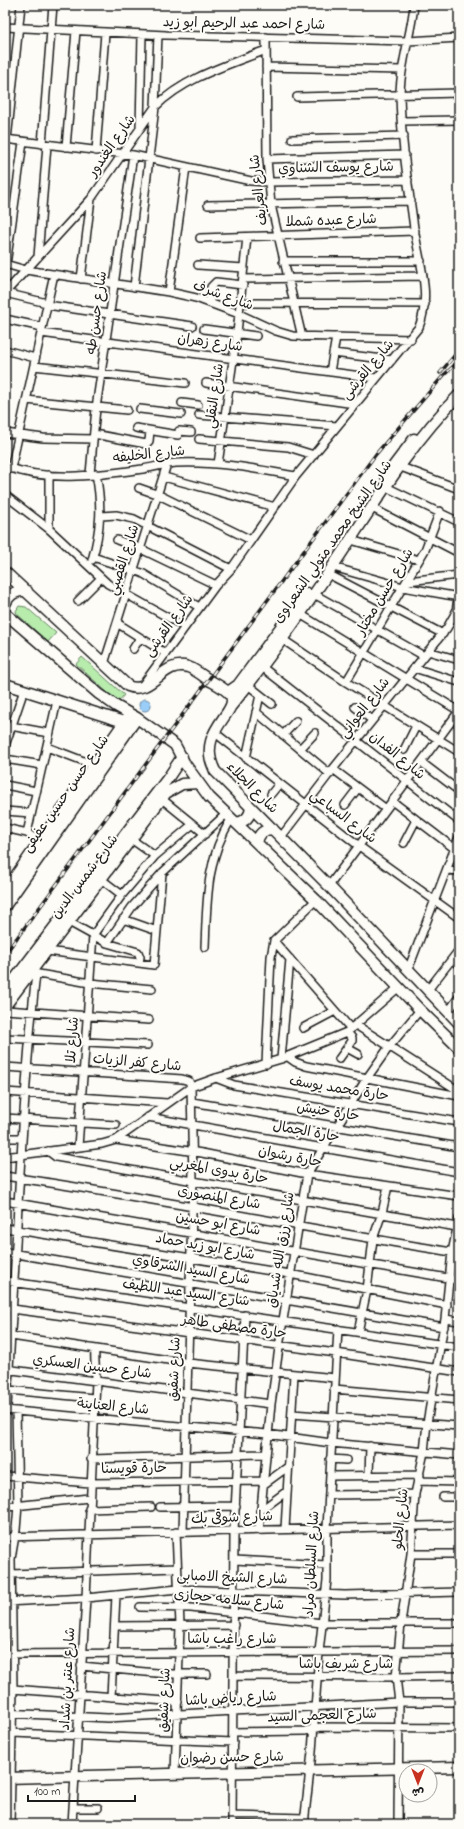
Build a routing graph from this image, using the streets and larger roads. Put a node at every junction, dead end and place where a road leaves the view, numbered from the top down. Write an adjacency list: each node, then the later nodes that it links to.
1 (21, 5): 5 (street)
2 (53, 5): 6 (street)
3 (414, 5): 13 (street, شارع القرشى)
4 (5, 27): 5 (street, شارع احمد عبد الرحيم ابو زيد)
5 (18, 28): 6 (street, شارع احمد عبد الرحيم ابو زيد); 26 (street)
6 (51, 30): 7 (street, شارع احمد عبد الرحيم ابو زيد); 28 (street)
7 (76, 31): 8 (street, شارع احمد عبد الرحيم ابو زيد); 29 (street)
8 (105, 33): 9 (street, شارع احمد عبد الرحيم ابو زيد); 30 (street)
9 (142, 34): 10 (street, شارع احمد عبد الرحيم ابو زيد); 23 (street)
10 (158, 35): 11 (street, شارع احمد عبد الرحيم ابو زيد); 20 (street)
11 (266, 37): 13 (street, شارع احمد عبد الرحيم ابو زيد); 14 (street, شارع العريف)
12 (459, 38): 13 (street, شارع احمد عبد الرحيم ابو زيد)
13 (408, 41): 16 (street, شارع القرشى)
14 (266, 50): 15 (street, شارع العريف); 20 (street, شارع الغندور)
15 (266, 67): 16 (street); 35 (street, شارع العريف)
16 (401, 70): 18 (street, شارع القرشى)
17 (459, 93): 18 (street)
18 (400, 96): 19 (street); 22 (street, شارع القرشى)
19 (297, 97)
20 (155, 107): 23 (street, شارع الغندور); 34 (street)
21 (459, 120): 22 (street)
22 (402, 121): 24 (street, شارع القرشى)
23 (140, 128): 31 (street, شارع الغندور)
24 (404, 136): 25 (street); 33 (street, شارع القرشى)
25 (292, 138)
26 (6, 140): 27 (street, شارع يوسف الشناوي)
27 (23, 142): 28 (street, شارع يوسف الشناوي); 50 (street)
28 (45, 144): 29 (street, شارع يوسف الشناوي); 47 (street)
29 (66, 147): 30 (street, شارع يوسف الشناوي)
30 (96, 151): 31 (street, شارع يوسف الشناوي)
31 (122, 154): 32 (street, شارع يوسف الشناوي); 39 (street, شارع الغندور)
32 (133, 155): 34 (street, شارع يوسف الشناوي); 59 (street, شارع حسن طه)
33 (405, 155): 35 (street); 37 (street, شارع القرشى)
34 (149, 159): 36 (street, شارع يوسف الشناوي); 60 (street)
35 (267, 159): 38 (street, شارع العريف)
36 (186, 167): 38 (street, شارع يوسف الشناوي); 61 (street)
37 (408, 180): 38 (street, شارع يوسف الشناوي); 40 (street, شارع القرشى)
38 (268, 182): 42 (street, شارع العريف)
39 (90, 199): 47 (street, شارع الغندور); 57 (street)
40 (411, 201): 42 (street); 43 (street, شارع القرشى)
41 (208, 205): 42 (street)
42 (271, 205): 44 (street, شارع العريف)
43 (415, 231): 44 (street, شارع عبده شملا); 49 (street, شارع القرشى)
44 (278, 236): 45 (street, شارع عبده شملا); 48 (street, شارع العريف)
45 (247, 237): 46 (street, شارع عبده شملا); 52 (street, شارع النقلي)
46 (200, 238)
47 (38, 257): 53 (street, شارع الغندور)
48 (283, 261): 49 (street); 56 (street, شارع العريف)
49 (421, 261): 55 (street, شارع القرشى)
50 (6, 264): 53 (street, شارع شرف)
51 (198, 265): 52 (street)
52 (244, 268): 58 (street, شارع النقلي)
53 (26, 270): 54 (street, شارع شرف); 62 (street, شارع الغندور)
54 (54, 274): 57 (street, شارع شرف); 65 (street)
55 (423, 276): 56 (street); 67 (street, شارع القرشى)
56 (287, 278): 58 (street); 66 (street, شارع العريف)
57 (81, 279): 59 (street, شارع شرف)
58 (243, 282): 63 (street); 64 (street, شارع النقلي)
59 (114, 284): 60 (street, شارع شرف); 69 (street, شارع حسن طه)
60 (134, 287): 61 (street, شارع شرف)
61 (169, 292): 63 (street, شارع شرف)
62 (5, 293): 65 (street)
63 (210, 303): 68 (street, شارع شرف)
64 (241, 303): 66 (street); 68 (street, شارع النقلي)
65 (47, 304): 69 (street); 73 (street)
66 (292, 304): 67 (street); 76 (street, شارع العريف)
67 (425, 304): 78 (street, شارع القرشى)
68 (240, 314): 74 (street, شارع النقلي); 76 (street, شارع شرف)
69 (110, 315): 71 (street); 79 (street, شارع حسن طه)
70 (5, 319): 73 (street, شارع زهران)
71 (192, 326)
72 (204, 329): 74 (street)
73 (41, 330): 79 (street, شارع زهران); 82 (street)
74 (237, 333): 75 (street); 83 (street, شارع النقلي)
75 (256, 336)
76 (302, 337): 77 (street, شارع شرف)
77 (336, 338): 78 (street, شارع شرف); 81 (street)
78 (411, 339): 84 (street, شارع القرشى)
79 (105, 343): 83 (street, شارع زهران); 87 (street, شارع حسن طه)
80 (5, 350): 82 (street)
81 (333, 353): 84 (street); 86 (street)
82 (36, 358): 85 (street)
83 (234, 359): 86 (street, شارع زهران); 91 (street, شارع النقلي)
84 (392, 360): 88 (street, شارع القرشى)
85 (34, 366): 87 (street); 94 (street)
86 (330, 372): 88 (street, شارع زهران)
87 (101, 374): 89 (street); 98 (street, شارع حسن طه)
88 (376, 378): 96 (street, شارع القرشى)
89 (185, 383)
90 (206, 383): 91 (street)
91 (230, 387): 96 (street); 103 (street, شارع النقلي)
92 (459, 389): 185 (street, شارع الشيخ محمد متولي الشعراوى)
93 (459, 395): 117 (street, شارع الشيخ محمد متولي الشعراوى)
94 (26, 400): 98 (street); 109 (street)
95 (182, 403): 97 (street)
96 (355, 404): 104 (street, شارع القرشى)
97 (198, 405)
98 (96, 408): 100 (street); 110 (street, شارع حسن طه)
99 (140, 409): 101 (street)
100 (127, 410)
101 (181, 414)
102 (199, 415): 103 (street)
103 (225, 417): 104 (street); 112 (street, شارع النقلي)
104 (337, 426): 113 (street, شارع القرشى)
105 (136, 428): 106 (street)
106 (150, 431): 107 (street); 110 (street)
107 (191, 432)
108 (5, 433): 109 (street)
109 (19, 435): 110 (street); 116 (street)
110 (94, 436): 118 (street, شارع حسن طه)
111 (199, 438): 112 (street)
112 (222, 440): 113 (street); 115 (street, شارع النقلي)
113 (314, 455): 120 (street, شارع القرشى)
114 (168, 464): 115 (street, شارع الخليفه); 118 (street, شارع الخليفه); 121 (street, شارع القصبي)
115 (218, 464): 120 (street, شارع الخليفه)
116 (8, 467): 119 (street, شارع الخليفه)
117 (401, 467): 122 (street, شارع الشيخ محمد متولي الشعراوى); 124 (street)
118 (93, 474): 119 (street, شارع الخليفه); 130 (street, شارع حسن طه)
119 (49, 475): 133 (street)
120 (296, 476): 127 (street, شارع القرشى)
121 (164, 477): 126 (street, شارع القصبي); 127 (street)
122 (386, 487): 128 (street, شارع الشيخ محمد متولي الشعراوى); 129 (street)
123 (139, 488): 126 (street)
124 (459, 489)
125 (5, 495): 133 (street)
126 (158, 495): 132 (street, شارع القصبي); 135 (street)
127 (275, 507): 135 (street, شارع القرشى)
128 (372, 508): 136 (street, شارع الشيخ محمد متولي الشعراوى); 137 (street)
129 (440, 511): 131 (street); 137 (street, شارع حسن مختار)
130 (101, 516): 132 (street); 140 (street, شارع حسن طه)
131 (459, 522)
132 (148, 526): 138 (street, شارع القصبي); 143 (street)
133 (50, 529): 142 (street)
134 (116, 540): 138 (street)
135 (251, 540): 143 (street, شارع القرشى)
136 (351, 540): 141 (street); 145 (street, شارع الشيخ محمد متولي الشعراوى)
137 (430, 540): 139 (street); 141 (street, شارع حسن مختار)
138 (141, 549): 144 (street, شارع القصبي); 150 (street)
139 (459, 553)
140 (93, 557): 142 (street, شارع حسن طه); 144 (street)
141 (419, 560): 149 (street, شارع حسن مختار)
142 (90, 566): 148 (street)
143 (231, 569): 150 (street, شارع القرشى)
144 (134, 570): 155 (street, شارع القصبي); 160 (street)
145 (331, 570): 151 (street); 154 (street, شارع الشيخ محمد متولي الشعراوى); 159 (street)
146 (5, 572): 152 (street)
147 (459, 575): 149 (street)
148 (101, 578): 155 (street); 157 (street)
149 (408, 580): 151 (street, شارع حسن مختار)
150 (216, 585): 160 (street, شارع القرشى)
151 (403, 587): 156 (street); 159 (street, شارع حسن مختار)
152 (27, 591): 158 (street); 175 (street)
153 (459, 591): 156 (street, شارع العواني)
154 (314, 594): 162 (street, شارع الشيخ محمد متولي الشعراوى); 166 (street)
155 (126, 595): 164 (street, شارع القصبي); 165 (street)
156 (459, 597): 163 (street, شارع العواني)
157 (78, 601)
158 (5, 604)
159 (391, 606): 166 (street, شارع حسن مختار); 167 (street)
160 (200, 607): 165 (street, شارع القرشى)
161 (5, 613): 194 (street)
162 (300, 614): 169 (street, شارع الشيخ محمد متولي الشعراوى); 172 (street)
163 (457, 617): 167 (street, شارع العواني)
164 (117, 623): 168 (street); 175 (street, شارع القصبي)
165 (184, 627): 171 (street, شارع القرشى)
166 (377, 630): 172 (street, شارع حسن مختار); 173 (street)
167 (442, 634): 173 (street, شارع العواني)
168 (140, 638): 170 (street); 171 (street)
169 (282, 639): 176 (street, شارع الشيخ محمد متولي الشعراوى); 179 (street)
170 (133, 649)
171 (165, 653): 183 (street, شارع القرشى)
172 (364, 653): 178 (street); 179 (street, شارع حسن مختار)
173 (426, 653): 174 (street); 177 (street, شارع العواني)
174 (459, 660)
175 (104, 664): 183 (street)
176 (262, 667): 182 (street, شارع الشيخ محمد متولي الشعراوى); 203 (street, شارع الفدان)
177 (414, 668): 178 (street, شارع العواني); 180 (street)
178 (406, 678): 190 (street, شارع العواني); 192 (street)
179 (346, 682): 190 (street)
180 (459, 682)
181 (5, 684): 184 (street)
182 (248, 685): 186 (street); 189 (street, شارع الشيخ محمد متولي الشعراوى)
183 (140, 689): 185 (street)
184 (24, 690): 187 (street); 197 (street)
185 (228, 692): 189 (street)
186 (260, 695): 188 (street); 193 (street)
187 (57, 701): 194 (street); 200 (street)
188 (272, 704)
189 (231, 706): 199 (street, شارع الجلاء)
190 (384, 706): 195 (street, شارع العواني); 198 (street)
191 (355, 707): 195 (street)
192 (459, 711): 204 (street)
193 (256, 712): 202 (street); 212 (street)
194 (131, 720): 210 (street); 215 (street, شارع حسن حسين عفيفى); 246 (street, شارع حسن حسين عفيفى)
195 (372, 720): 203 (street, شارع العواني)
196 (296, 721): 202 (street)
197 (8, 726): 200 (street); 205 (street)
198 (416, 726): 204 (street); 208 (street)
199 (214, 732): 212 (street, شارع السباعي); 229 (street, شارع الجلاء)
200 (50, 733): 206 (street)
201 (315, 734): 207 (street)
202 (283, 735): 207 (street)
203 (357, 740): 216 (street, شارع العواني); 217 (street, شارع الفدان)
204 (437, 740): 209 (street); 213 (street)
205 (5, 746)
206 (46, 747): 214 (street); 215 (street)
207 (300, 749): 216 (street)
208 (404, 750)
209 (459, 752)
210 (182, 757): 218 (street); 276 (street, شارع شمس الدين)
211 (5, 758): 214 (street)
212 (246, 758): 219 (street, شارع السباعي)
213 (421, 762): 217 (street); 223 (street)
214 (42, 765): 222 (street)
215 (94, 765): 246 (street, شارع حسن حسين عفيفى)
216 (331, 771): 221 (street); 227 (street, شارع العواني)
217 (407, 781): 226 (street); 235 (street, شارع الفدان)
218 (198, 783): 225 (street, شارع شمس الدين); 233 (street)
219 (279, 784): 224 (street); 227 (street, شارع السباعي)
220 (5, 785): 222 (street)
221 (358, 788): 228 (street); 230 (street)
222 (36, 791): 232 (street)
223 (459, 791)
224 (271, 794)
225 (162, 799): 236 (street); 243 (street, شارع شمس الدين)
226 (392, 801): 230 (street); 234 (street)
227 (306, 805): 241 (street, شارع العواني); 247 (street, شارع السباعي)
228 (345, 805)
229 (251, 808): 233 (street); 238 (street, شارع الجلاء)
230 (386, 809): 247 (street)
231 (5, 811): 232 (street)
232 (31, 813): 239 (street)
233 (231, 819): 240 (street); 245 (street); 267 (street)
234 (416, 820): 244 (street); 248 (street)
235 (459, 821)
236 (193, 824): 240 (street); 249 (street)
237 (5, 828): 239 (street)
238 (273, 829): 241 (street, شارع الجلاء); 245 (street)
239 (26, 834): 246 (street)
240 (205, 834): 252 (street)
241 (281, 837): 254 (street, شارع الجلاء)
242 (459, 837): 248 (street)
243 (131, 839): 249 (street); 253 (street, شارع شمس الدين)
244 (404, 842)
245 (256, 843): 257 (street)
246 (43, 844): 255 (street, شارع حسن حسين عفيفى)
247 (359, 846): 254 (street); 258 (street, شارع السباعي)
248 (457, 849): 250 (street)
249 (155, 856): 256 (street)
250 (447, 870): 251 (street); 258 (street)
251 (459, 871)
252 (162, 873): 261 (street); 263 (street)
253 (101, 879): 256 (street); 262 (street, شارع شمس الدين)
254 (329, 886): 275 (street, شارع الجلاء)
255 (9, 887): 259 (street, شارع حسن حسين عفيفى)
256 (122, 895): 264 (street)
257 (316, 900): 265 (street); 278 (street)
258 (435, 902): 260 (street, شارع السباعي); 275 (street)
259 (5, 906)
260 (459, 918)
261 (123, 919): 263 (street); 266 (street)
262 (69, 922): 264 (street); 269 (street, شارع شمس الدين)
263 (157, 931): 273 (street)
264 (93, 935): 266 (street); 270 (street, شارع تلا)
265 (274, 941): 271 (street); 304 (street)
266 (108, 943): 273 (street)
267 (205, 946)
268 (459, 950): 272 (street)
269 (47, 951): 270 (street); 276 (street, شارع شمس الدين)
270 (92, 956): 273 (street); 277 (street, شارع تلا)
271 (290, 959): 286 (street); 302 (street)
272 (452, 960): 274 (street); 280 (street)
273 (139, 963)
274 (459, 965)
275 (408, 970): 280 (street, شارع الجلاء)
276 (29, 972): 277 (street); 281 (street, شارع شمس الدين); 283 (street, شارع شمس الدين); 287 (street)
277 (90, 983): 279 (street); 289 (street, شارع تلا)
278 (399, 987): 285 (street); 293 (street)
279 (152, 989)
280 (427, 991): 288 (street, شارع الجلاء)
281 (5, 992)
282 (459, 997): 288 (street)
283 (5, 1006)
284 (5, 1010): 287 (street)
285 (420, 1010): 298 (street, شارع رزق الله شدياق); 300 (street)
286 (335, 1011): 292 (street); 293 (street)
287 (31, 1012): 289 (street); 295 (street)
288 (448, 1012): 291 (street, شارع الجلاء)
289 (88, 1015): 290 (street); 296 (street, شارع تلا)
290 (150, 1020)
291 (459, 1023)
292 (303, 1028)
293 (351, 1029): 298 (street); 299 (street); 302 (street)
294 (5, 1038): 295 (street)
295 (28, 1040): 296 (street); 306 (street)
296 (86, 1042): 297 (street); 307 (street, شارع تلا)
297 (148, 1045)
298 (389, 1047): 309 (street, شارع رزق الله شدياق); 311 (street)
299 (347, 1048): 301 (street); 303 (street)
300 (459, 1048)
301 (358, 1054)
302 (284, 1058): 304 (street); 309 (street)
303 (339, 1059)
304 (266, 1064): 308 (street)
305 (5, 1067): 306 (street, شارع كفر الزيات)
306 (28, 1069): 307 (street, شارع كفر الزيات); 313 (street)
307 (84, 1072): 310 (street, شارع كفر الزيات); 315 (street, شارع تلا)
308 (216, 1078): 310 (street); 318 (street, حارة محمد يوسف)
309 (367, 1078): 314 (street); 318 (street, شارع رزق الله شدياق)
310 (191, 1087): 316 (street, شارع شفيق); 317 (street)
311 (459, 1091)
312 (5, 1092): 313 (street)
313 (26, 1093): 315 (street); 321 (street)
314 (459, 1096)
315 (82, 1097): 317 (street); 322 (street, شارع تلا)
316 (192, 1102): 325 (street, شارع شفيق); 326 (street, حارة حنيش)
317 (167, 1103): 319 (street)
318 (351, 1104): 323 (street, حارة محمد يوسف); 326 (street, شارع رزق الله شدياق)
319 (148, 1117): 325 (street, حارة الجمال); 329 (street)
320 (5, 1118): 321 (street)
321 (24, 1119): 322 (street); 328 (street)
322 (80, 1122): 324 (street); 330 (street, شارع تلا)
323 (459, 1122)
324 (116, 1125)
325 (192, 1125): 331 (street, حارة الجمال); 334 (street, شارع شفيق)
326 (337, 1126): 331 (street, شارع رزق الله شدياق); 332 (street, حارة حنيش)
327 (5, 1138): 328 (street)
328 (22, 1138): 335 (street)
329 (116, 1140): 330 (street); 334 (street, حارة رشوان)
330 (78, 1147): 333 (street)
331 (322, 1148): 337 (street, حارة الجمال); 338 (street, شارع رزق الله شدياق)
332 (459, 1148)
333 (48, 1151): 335 (street); 341 (street, حارة بدوى المغربي)
334 (193, 1151): 338 (street, حارة رشوان); 341 (street, شارع شفيق)
335 (20, 1156): 336 (street); 340 (street)
336 (5, 1157)
337 (459, 1172)
338 (307, 1174): 342 (street, حارة رشوان); 344 (street, شارع رزق الله شدياق)
339 (5, 1176): 340 (street, شارع المنصورى)
340 (19, 1178): 346 (street); 347 (street, شارع المنصورى)
341 (193, 1179): 344 (street, حارة بدوى المغربي); 347 (street, شارع شفيق)
342 (388, 1186): 343 (street, حارة رشوان); 348 (street)
343 (459, 1196)
344 (302, 1199): 348 (street, حارة بدوى المغربي); 350 (street, شارع رزق الله شدياق)
345 (5, 1201): 346 (street, شارع ابو حسين)
346 (18, 1203): 353 (street); 354 (street, شارع ابو حسين)
347 (193, 1206): 350 (street, شارع المنصورى); 354 (street, شارع شفيق)
348 (382, 1213): 351 (street, حارة بدوى المغربي); 355 (street)
349 (459, 1219): 351 (street, شارع الحلو)
350 (298, 1226): 355 (street, شارع المنصورى); 356 (street, شارع رزق الله شدياق)
351 (457, 1227): 358 (street, شارع الحلو)
352 (5, 1228): 353 (street, شارع ابو زيد حماد)
353 (17, 1229): 359 (street); 360 (street, شارع ابو زيد حماد)
354 (192, 1233): 356 (street, شارع ابو حسين); 360 (street, شارع شفيق)
355 (373, 1239): 358 (street, شارع المنصورى); 361 (street)
356 (294, 1251): 361 (street, شارع ابو حسين); 362 (street, شارع رزق الله شدياق)
357 (5, 1252): 359 (street, شارع السيد الشرقاوي)
358 (452, 1252): 363 (street, شارع الحلو)
359 (15, 1253): 366 (street); 367 (street, شارع السيد الشرقاوي)
360 (191, 1258): 362 (street, شارع ابو زيد حماد); 367 (street, شارع شفيق)
361 (369, 1263): 363 (street, شارع ابو حسين); 368 (street)
362 (290, 1274): 368 (street, شارع ابو زيد حماد); 369 (street, شارع رزق الله شدياق)
363 (449, 1280): 364 (street, شارع ابو حسين); 370 (street, شارع الحلو)
364 (459, 1280)
365 (5, 1281): 366 (street, شارع السيد عبد اللطيف)
366 (13, 1282): 371 (street, شارع السيد عبد اللطيف); 372 (street)
367 (190, 1283): 369 (street, شارع السيد الشرقاوي); 371 (street, شارع شفيق)
368 (367, 1290): 370 (street, شارع ابو زيد حماد); 373 (street)
369 (286, 1300): 373 (street, شارع السيد الشرقاوي); 376 (street, شارع رزق الله شدياق)
370 (447, 1305): 375 (street, شارع الحلو)
371 (190, 1307): 374 (street, شارع السيد عبد اللطيف); 381 (street, شارع شفيق)
372 (8, 1309): 381 (street, حارة مصطفى طاهر); 382 (street)
373 (362, 1313): 378 (street, شارع السيد الشرقاوي); 380 (street)
374 (244, 1315): 376 (street, شارع السيد عبد اللطيف); 383 (street)
375 (446, 1319): 377 (street); 378 (street, شارع الحلو)
376 (283, 1320): 379 (street, شارع السيد عبد اللطيف); 385 (street, شارع رزق الله شدياق)
377 (459, 1321)
378 (444, 1327): 384 (street, شارع الحلو)
379 (338, 1329): 380 (street, شارع السيد عبد اللطيف); 388 (street, شارع السلطان مراد)
380 (358, 1332): 384 (street, شارع السيد عبد اللطيف)
381 (189, 1334): 383 (street, حارة مصطفى طاهر); 389 (street, شارع شفيق)
382 (8, 1335): 387 (street); 392 (street)
383 (243, 1341): 385 (street, حارة مصطفى طاهر); 391 (street)
384 (440, 1344): 386 (street, شارع السيد عبد اللطيف); 390 (street, شارع الحلو)
385 (279, 1346): 388 (street, حارة مصطفى طاهر); 393 (street, شارع رزق الله شدياق)
386 (459, 1347)
387 (95, 1349): 389 (street); 397 (street, شارع عنتر بن شداد)
388 (336, 1353): 390 (street, حارة مصطفى طاهر); 396 (street, شارع السلطان مراد)
389 (188, 1363): 391 (street); 400 (street, شارع شفيق)
390 (437, 1368): 394 (street, حارة مصطفى طاهر); 402 (street, شارع الحلو)
391 (242, 1369): 393 (street); 403 (street)
392 (7, 1370): 397 (street, شارع حسين العسكري); 399 (street)
393 (275, 1372): 395 (street); 405 (street, شارع رزق الله شدياق)
394 (459, 1372)
395 (294, 1374): 396 (street); 408 (street)
396 (335, 1378): 398 (street, شارع السلطان مراد)
397 (96, 1381): 400 (street, شارع حسين العسكري); 401 (street, شارع عنتر بن شداد)
398 (334, 1388): 402 (street); 409 (street, شارع السلطان مراد)
399 (8, 1390): 401 (street); 406 (street)
400 (188, 1393): 403 (street, شارع حسين العسكري); 412 (street, شارع شفيق)
401 (94, 1398): 410 (street, شارع عنتر بن شداد)
402 (431, 1398): 404 (street); 411 (street, شارع الحلو)
403 (241, 1400): 405 (street, شارع حسين العسكري); 414 (street)
404 (459, 1400)
405 (271, 1404): 415 (street, شارع رزق الله شدياق)
406 (6, 1410): 407 (street, شارع العناينة)
407 (16, 1411): 410 (street, شارع العناينة); 431 (street)
408 (292, 1414): 409 (street); 416 (street)
409 (333, 1416): 411 (street); 417 (street, شارع السلطان مراد)
410 (93, 1418): 412 (street, شارع العناينة); 424 (street, شارع عنتر بن شداد)
411 (427, 1423): 413 (street); 419 (street, شارع الحلو)
412 (185, 1426): 414 (street, شارع العناينة); 423 (street, شارع شفيق)
413 (459, 1426)
414 (239, 1431): 415 (street, شارع العناينة); 421 (street)
415 (267, 1434): 416 (street, شارع العناينة); 420 (street, شارع رزق الله شدياق)
416 (290, 1437): 417 (street, شارع العناينة); 427 (street)
417 (331, 1443): 418 (street, شارع العناينة); 425 (street, شارع السلطان مراد)
418 (370, 1446): 419 (street, شارع العناينة); 428 (street)
419 (424, 1452): 422 (street, شارع العناينة); 432 (street, شارع الحلو)
420 (265, 1454): 421 (street); 437 (street, شارع رزق الله شدياق)
421 (239, 1455): 423 (street); 434 (street)
422 (459, 1455)
423 (184, 1457): 424 (street); 433 (street, شارع شفيق)
424 (91, 1459): 436 (street, شارع عنتر بن شداد)
425 (330, 1459): 426 (street); 430 (street, شارع السلطان مراد)
426 (346, 1460)
427 (288, 1466): 437 (street); 438 (street)
428 (369, 1475): 430 (street); 432 (street)
429 (5, 1476): 431 (street, حارة قويسنا)
430 (330, 1476): 440 (street, شارع السلطان مراد)
431 (19, 1477): 436 (street, حارة قويسنا); 444 (street)
432 (419, 1478): 435 (street); 439 (street, شارع الحلو)
433 (184, 1482): 434 (street, حارة قويسنا); 436 (street, حارة قويسنا); 449 (street, شارع شفيق)
434 (238, 1482): 437 (street, حارة قويسنا); 445 (street)
435 (459, 1482)
436 (90, 1483): 443 (street, شارع عنتر بن شداد)
437 (263, 1483): 451 (street, شارع رزق الله شدياق)
438 (287, 1491): 451 (street); 455 (street)
439 (415, 1494): 440 (street); 453 (street, شارع الحلو)
440 (329, 1495): 454 (street, شارع السلطان مراد)
441 (442, 1497): 442 (street)
442 (459, 1497)
443 (89, 1498): 444 (street); 450 (street, شارع عنتر بن شداد)
444 (18, 1505): 446 (street); 460 (street)
445 (236, 1506): 449 (street); 456 (street)
446 (5, 1507)
447 (151, 1507): 450 (street)
448 (160, 1507): 449 (street)
449 (183, 1507): 458 (street, شارع شفيق)
450 (89, 1509): 459 (street, شارع عنتر بن شداد)
451 (260, 1512): 457 (street, شارع رزق الله شدياق)
452 (459, 1525): 453 (street, شارع شوقى بك)
453 (412, 1526): 454 (street, شارع شوقى بك); 462 (street, شارع الحلو)
454 (327, 1528): 455 (street, شارع شوقى بك); 465 (street, شارع السلطان مراد)
455 (285, 1529): 457 (street, شارع شوقى بك)
456 (234, 1530): 457 (street, شارع شوقى بك); 458 (street, شارع شوقى بك); 464 (street)
457 (259, 1530)
458 (180, 1532): 459 (street, شارع شوقى بك); 466 (street, شارع شفيق)
459 (88, 1535): 460 (street, شارع شوقى بك); 467 (street, شارع عنتر بن شداد)
460 (15, 1537): 461 (street, شارع شوقى بك); 468 (street)
461 (5, 1538)
462 (411, 1554): 463 (street); 472 (street, شارع الحلو)
463 (459, 1554)
464 (235, 1560): 465 (street); 470 (street)
465 (327, 1565): 474 (street, شارع السلطان مراد)
466 (176, 1568): 467 (street); 469 (street, شارع شفيق)
467 (86, 1572): 468 (street); 475 (street, شارع عنتر بن شداد)
468 (11, 1574): 476 (street)
469 (178, 1589): 470 (street, شارع الشيخ الامبابى); 473 (street, شارع الشيخ الامبابى); 478 (street, شارع شفيق)
470 (235, 1590): 474 (street, شارع الشيخ الامبابى); 479 (street)
471 (459, 1592): 472 (street, شارع الشيخ الامبابى)
472 (405, 1594): 474 (street, شارع الشيخ الامبابى); 481 (street, شارع الحلو)
473 (116, 1595): 475 (street, شارع الشيخ الامبابى); 484 (street)
474 (326, 1595): 480 (street, شارع السلطان مراد)
475 (86, 1598): 476 (street, شارع الشيخ الامبابى); 493 (street, شارع عنتر بن شداد)
476 (8, 1602): 492 (street)
477 (140, 1607): 478 (street, شارع سلامه حجازى)
478 (179, 1607): 479 (street, شارع سلامه حجازى); 485 (street, شارع شفيق)
479 (235, 1613): 480 (street, شارع سلامه حجازى); 483 (street)
480 (322, 1623): 481 (street, شارع سلامه حجازى); 488 (street, شارع السلطان مراد)
481 (401, 1623): 482 (street, شارع سلامه حجازى); 489 (street, شارع الحلو)
482 (459, 1623)
483 (234, 1625): 485 (street); 487 (street)
484 (115, 1626): 485 (street); 490 (street)
485 (180, 1626): 491 (street, شارع شفيق)
486 (459, 1651): 489 (street, شارع راغب باشا)
487 (234, 1652): 488 (street, شارع راغب باشا); 491 (street, شارع راغب باشا); 498 (street)
488 (319, 1652): 489 (street, شارع راغب باشا); 500 (street, شارع السلطان مراد)
489 (398, 1652): 501 (street, شارع الحلو)
490 (114, 1653): 491 (street, شارع راغب باشا); 493 (street, شارع راغب باشا); 495 (street)
491 (179, 1653): 497 (street, شارع شفيق)
492 (9, 1654): 493 (street, شارع راغب باشا); 502 (street)
493 (82, 1654): 494 (street, شارع عنتر بن شداد)
494 (82, 1666): 495 (street); 503 (street, شارع عنتر بن شداد)
495 (113, 1669): 497 (street); 504 (street)
496 (207, 1674): 497 (street)
497 (178, 1675): 505 (street, شارع شفيق)
498 (234, 1676): 500 (street, شارع شريف باشا); 509 (street)
499 (459, 1676): 501 (street, شارع شريف باشا)
500 (317, 1677): 501 (street, شارع شريف باشا); 508 (street, شارع السلطان مراد)
501 (396, 1677): 506 (street, شارع الحلو)
502 (13, 1689): 503 (street); 510 (street)
503 (80, 1695): 504 (street); 512 (street, شارع عنتر بن شداد)
504 (111, 1697): 505 (street)
505 (178, 1702): 511 (street, شارع شفيق)
506 (399, 1702): 507 (street, شارع رياض باشا); 508 (street, شارع رياض باشا); 513 (street, شارع الحلو)
507 (459, 1702)
508 (316, 1708): 509 (street, شارع رياض باشا); 515 (street, شارع السلطان مراد)
509 (233, 1712): 511 (street, شارع رياض باشا); 516 (street)
510 (9, 1713): 512 (street, شارع رياض باشا); 517 (street)
511 (177, 1715): 512 (street, شارع رياض باشا); 519 (street, شارع شفيق)
512 (79, 1718): 518 (street, شارع عنتر بن شداد)
513 (398, 1727): 514 (street, شارع العجمى السيد); 515 (street, شارع العجمى السيد); 521 (street, شارع الحلو)
514 (459, 1728)
515 (314, 1729): 516 (street, شارع العجمى السيد); 525 (street, شارع السلطان مراد)
516 (233, 1732): 520 (street)
517 (12, 1733): 518 (street); 529 (street)
518 (78, 1737): 519 (street); 528 (street, شارع عنتر بن شداد)
519 (176, 1740): 520 (street); 527 (street, شارع شفيق)
520 (233, 1742): 526 (street)
521 (398, 1763)
522 (459, 1767): 523 (street, شارع حسن رضوان)
523 (438, 1768)
524 (398, 1769): 525 (street, شارع حسن رضوان)
525 (310, 1771): 526 (street, شارع حسن رضوان); 534 (street, شارع السلطان مراد)
526 (233, 1772): 527 (street, شارع حسن رضوان); 533 (street)
527 (175, 1774): 528 (street, شارع حسن رضوان)
528 (75, 1776): 529 (street, شارع حسن رضوان); 531 (street, شارع عنتر بن شداد)
529 (8, 1778): 535 (street)
530 (398, 1803): 538 (street, شارع الحلو)
531 (73, 1808): 532 (street); 536 (street, شارع عنتر بن شداد)
532 (98, 1808)
533 (232, 1816): 534 (street); 537 (street)
534 (304, 1821)
535 (10, 1824)
536 (72, 1824)
537 (232, 1824)
538 (398, 1824)

